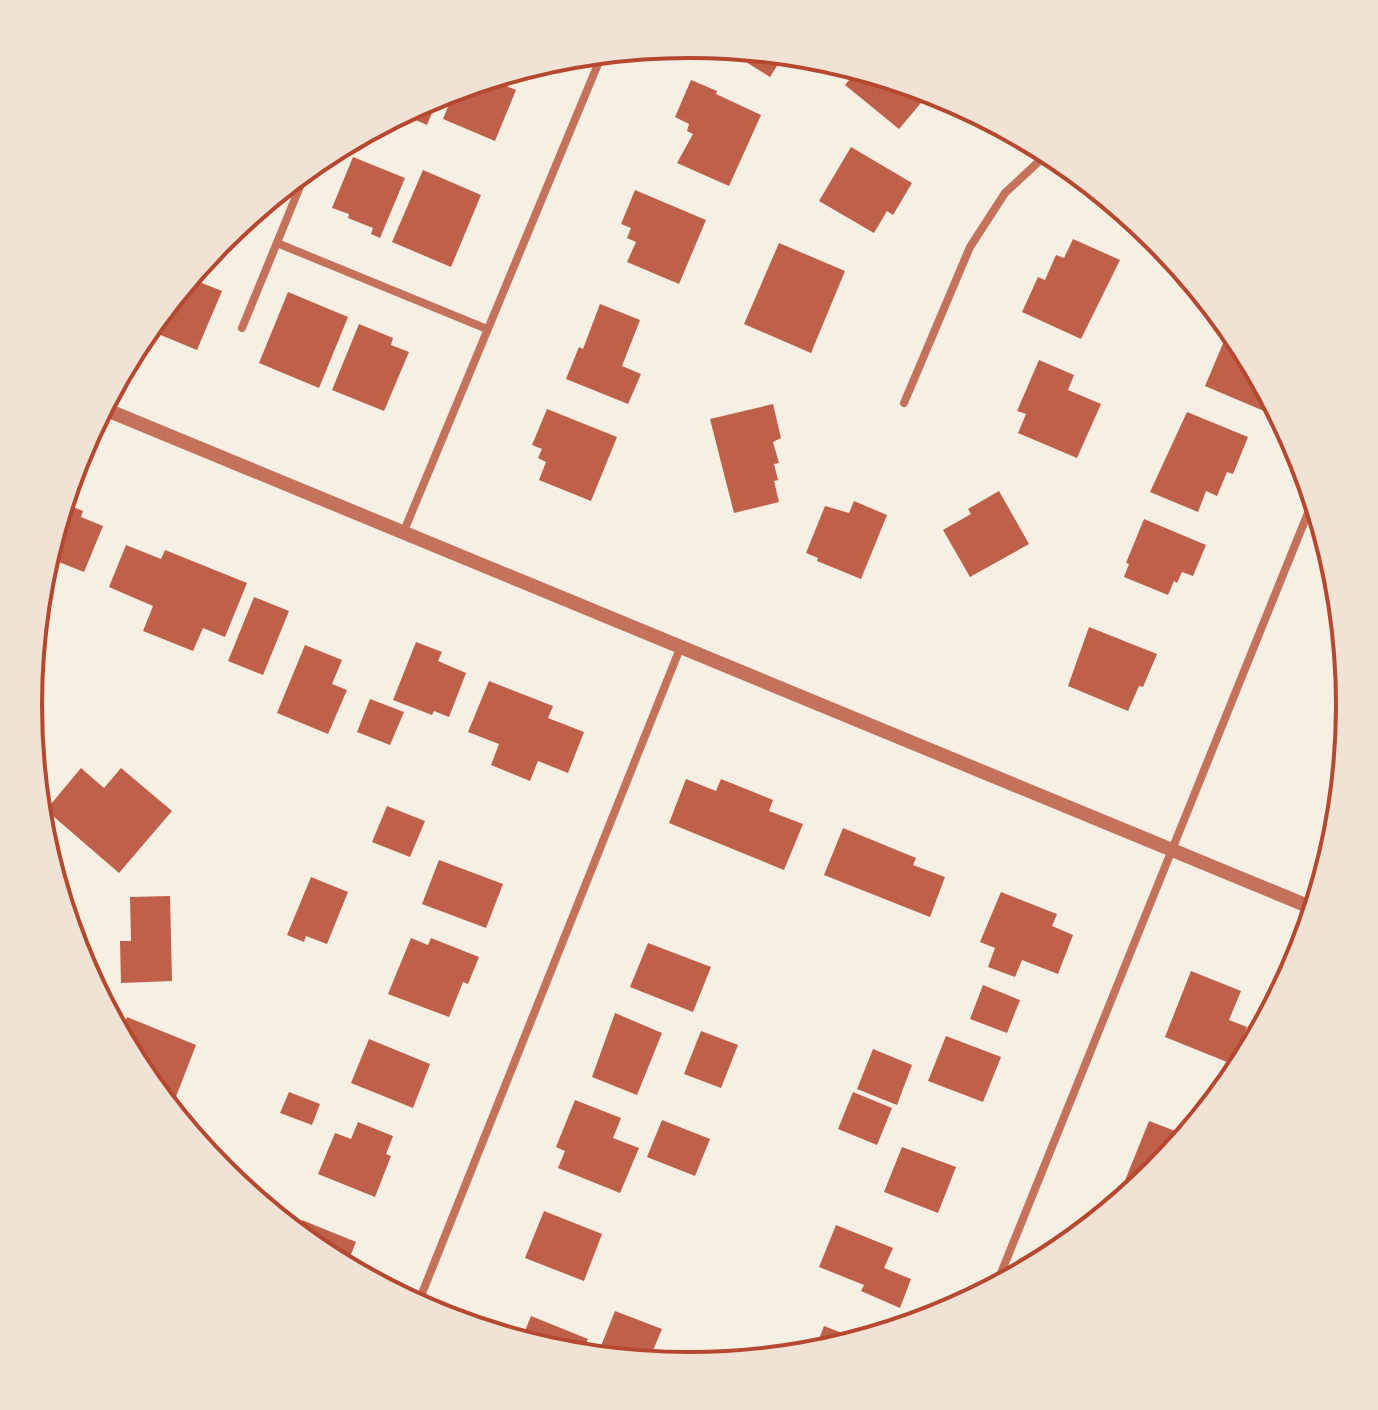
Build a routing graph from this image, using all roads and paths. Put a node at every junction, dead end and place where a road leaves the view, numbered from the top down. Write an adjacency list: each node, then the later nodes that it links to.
1 (596, 65): 6 (street)
2 (1039, 161): 7 (street)
3 (299, 189): 4 (street)
4 (277, 243): 5 (street); 6 (street)
5 (242, 328)
6 (487, 329): 10 (street)
7 (904, 403)
8 (113, 412): 10 (street)
9 (1307, 515): 12 (street)
10 (404, 531): 11 (street)
11 (681, 646): 12 (street); 15 (street)
12 (1172, 849): 13 (street); 14 (street)
13 (1304, 905)
14 (1002, 1270)
15 (422, 1294)

